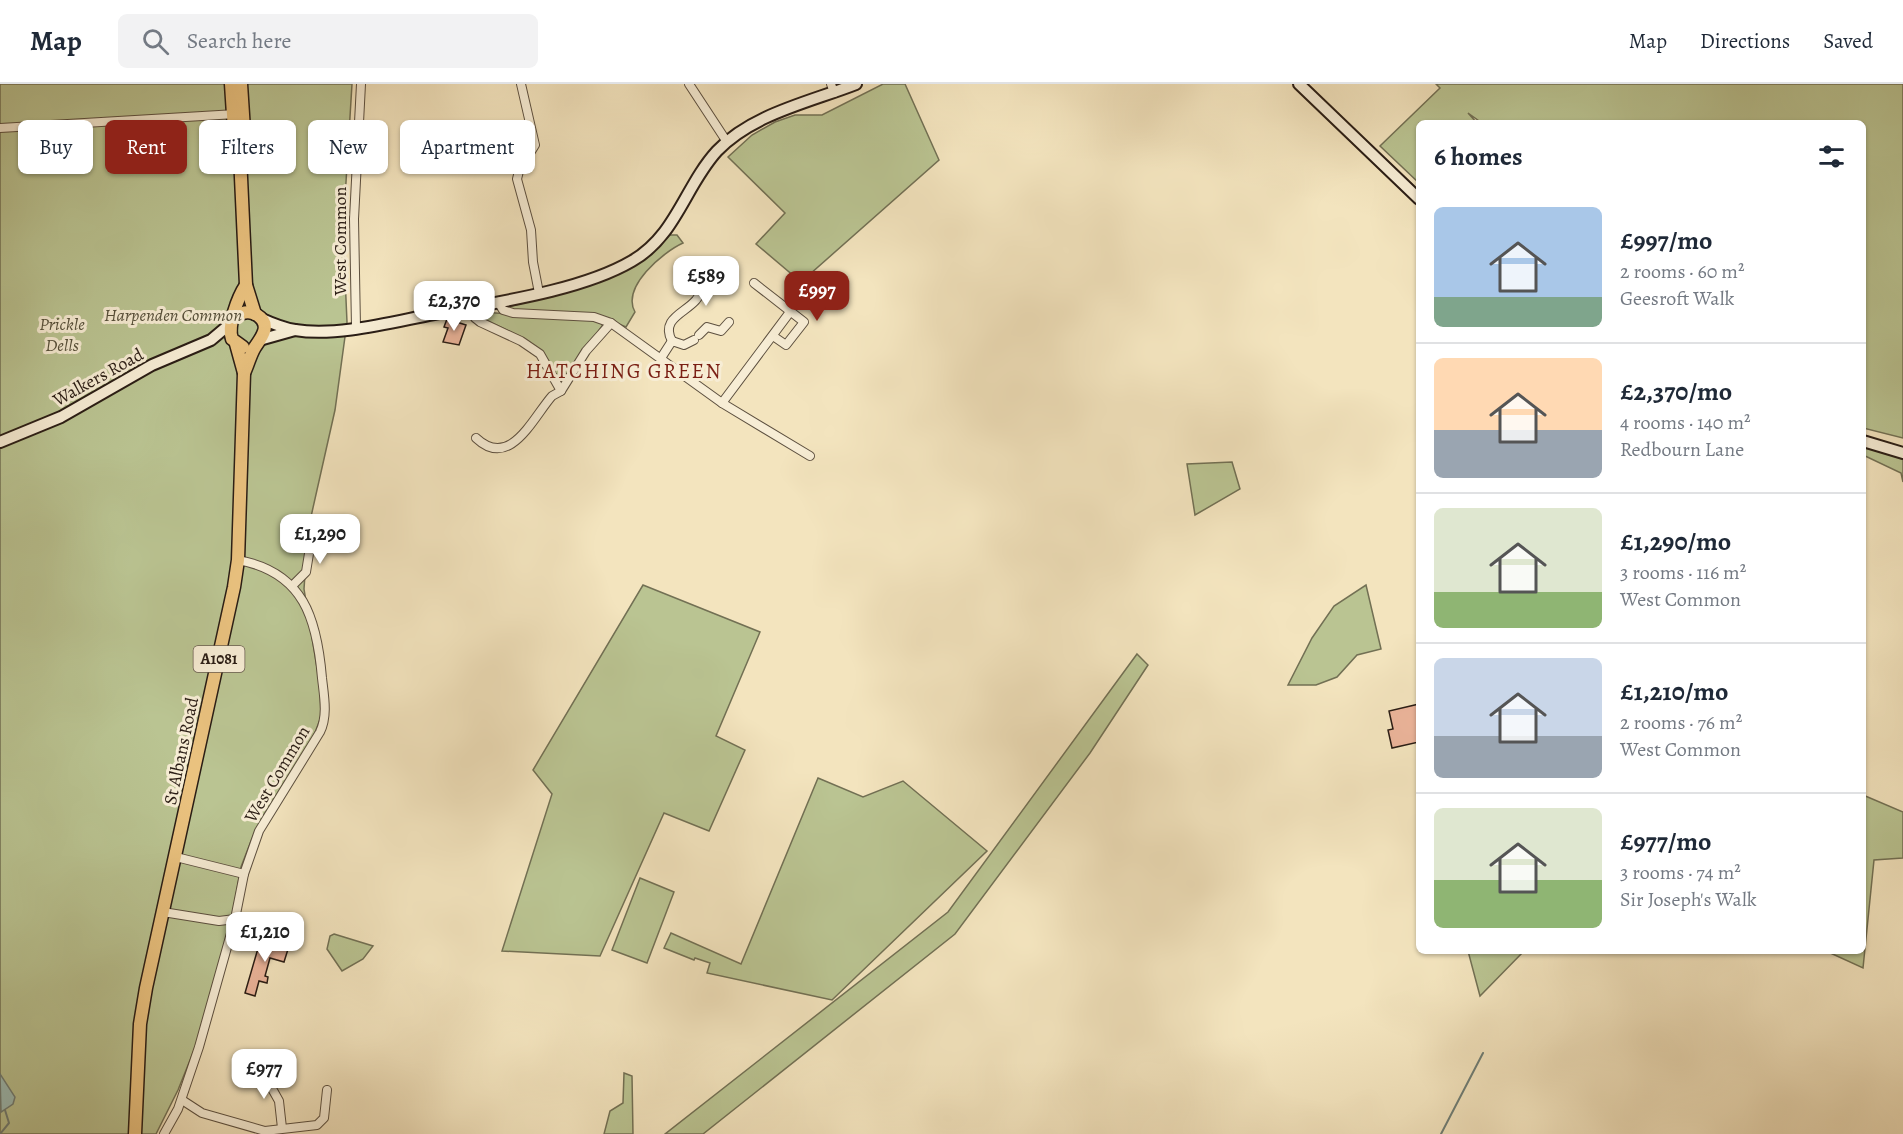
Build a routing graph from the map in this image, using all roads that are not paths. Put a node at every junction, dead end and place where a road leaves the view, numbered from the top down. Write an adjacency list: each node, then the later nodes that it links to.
1 (231, 84): 9 (main road)
2 (241, 84): 9 (main road)
3 (361, 84): 24 (street, West Common)
4 (521, 84): 16 (street)
5 (688, 84): 11 (street)
6 (856, 84): 8 (main road)
7 (1299, 84): 12 (main road)
8 (832, 88): 11 (main road)
9 (238, 114): 10 (street); 15 (main road)
10 (0, 128)
11 (727, 142): 16 (main road)
12 (1416, 196)
13 (709, 268): 28 (street)
14 (754, 283): 19 (street)
15 (246, 285): 20 (main road); 21 (main road)
16 (540, 293): 17 (main road)
17 (498, 302): 18 (main road); 23 (street)
18 (473, 307): 24 (main road); 33 (street)
19 (790, 312): 26 (street); 26 (street)
20 (257, 316): 21 (main road); 25 (main road); 29 (main road)
21 (232, 321): 27 (main road, Walkers Road); 30 (main road, St Albans Road)
22 (729, 322): 28 (street)
23 (611, 323): 31 (street); 33 (street)
24 (356, 327): 25 (main road)
25 (295, 330): 29 (main road)
26 (773, 336): 34 (street)
27 (211, 340): 30 (main road); 36 (main road, Walkers Road)
28 (672, 341): 31 (street)
29 (260, 342): 30 (main road); 32 (main road, St Albans Road / A1081)
30 (236, 343): 32 (main road, St Albans Road / A1081)
31 (661, 358): 34 (street)
32 (244, 373): 41 (main road, St Albans Road / A1081)
33 (561, 391): 35 (street)
34 (722, 403): 39 (street)
35 (476, 438)
36 (0, 442)
37 (1866, 442): 38 (main road)
38 (1903, 453)
39 (810, 456)
40 (314, 523): 42 (street)
41 (238, 560): 42 (street, West Common); 43 (main road, St Albans Road / A1081)
42 (292, 586): 44 (street, West Common)
43 (176, 857): 44 (street); 45 (main road, St Albans Road / A1081)
44 (244, 874): 46 (street, West Common)
45 (163, 912): 46 (street); 51 (main road, St Albans Road / A1081)
46 (235, 919): 49 (street, West Common)
47 (270, 1077): 50 (street)
48 (327, 1090): 50 (street)
49 (182, 1100): 50 (street); 52 (street, West Common)
50 (282, 1128)
51 (135, 1134)
52 (164, 1134)

